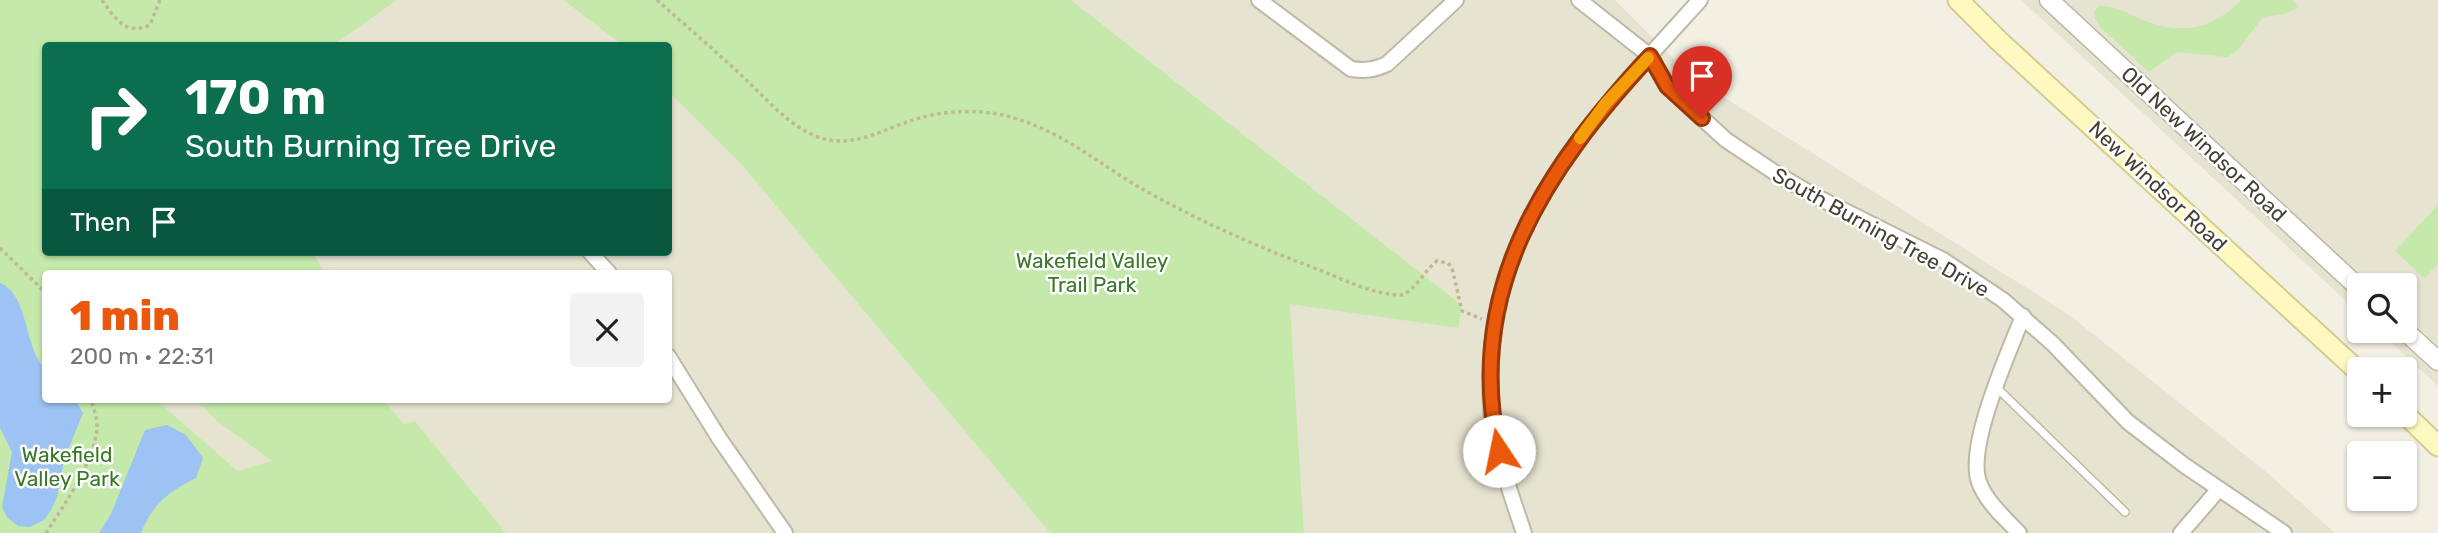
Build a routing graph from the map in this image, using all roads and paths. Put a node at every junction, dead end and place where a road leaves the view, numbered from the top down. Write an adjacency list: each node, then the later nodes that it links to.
1 (102, 0): 2 (path)
2 (160, 0)
3 (657, 0): 17 (path)
4 (1259, 0): 5 (street)
5 (1456, 0)
6 (1578, 0): 10 (street)
7 (1700, 0): 10 (street)
8 (1958, 0): 19 (main road, New Windsor Road)
9 (2049, 0): 14 (street, Old New Windsor Road)
10 (1650, 56): 16 (street, South Burning Tree Drive); 17 (street)
11 (0, 248): 15 (path)
12 (594, 256): 13 (street)
13 (606, 270)
14 (2347, 277)
15 (42, 289)
16 (2023, 316): 22 (street); 26 (street, South Burning Tree Drive)
17 (1494, 324): 30 (street)
18 (2417, 342): 20 (street)
19 (2347, 361)
20 (2438, 361)
21 (672, 362): 29 (street)
22 (1995, 386): 27 (lane); 31 (street)
23 (92, 403): 28 (path)
24 (2417, 426): 25 (main road)
25 (2438, 446)
26 (2219, 489): 32 (street); 33 (street, South Burning Tree Drive)
27 (2125, 512)
28 (46, 533)
29 (785, 533)
30 (1524, 533)
31 (2019, 533)
32 (2181, 533)
33 (2284, 533)

